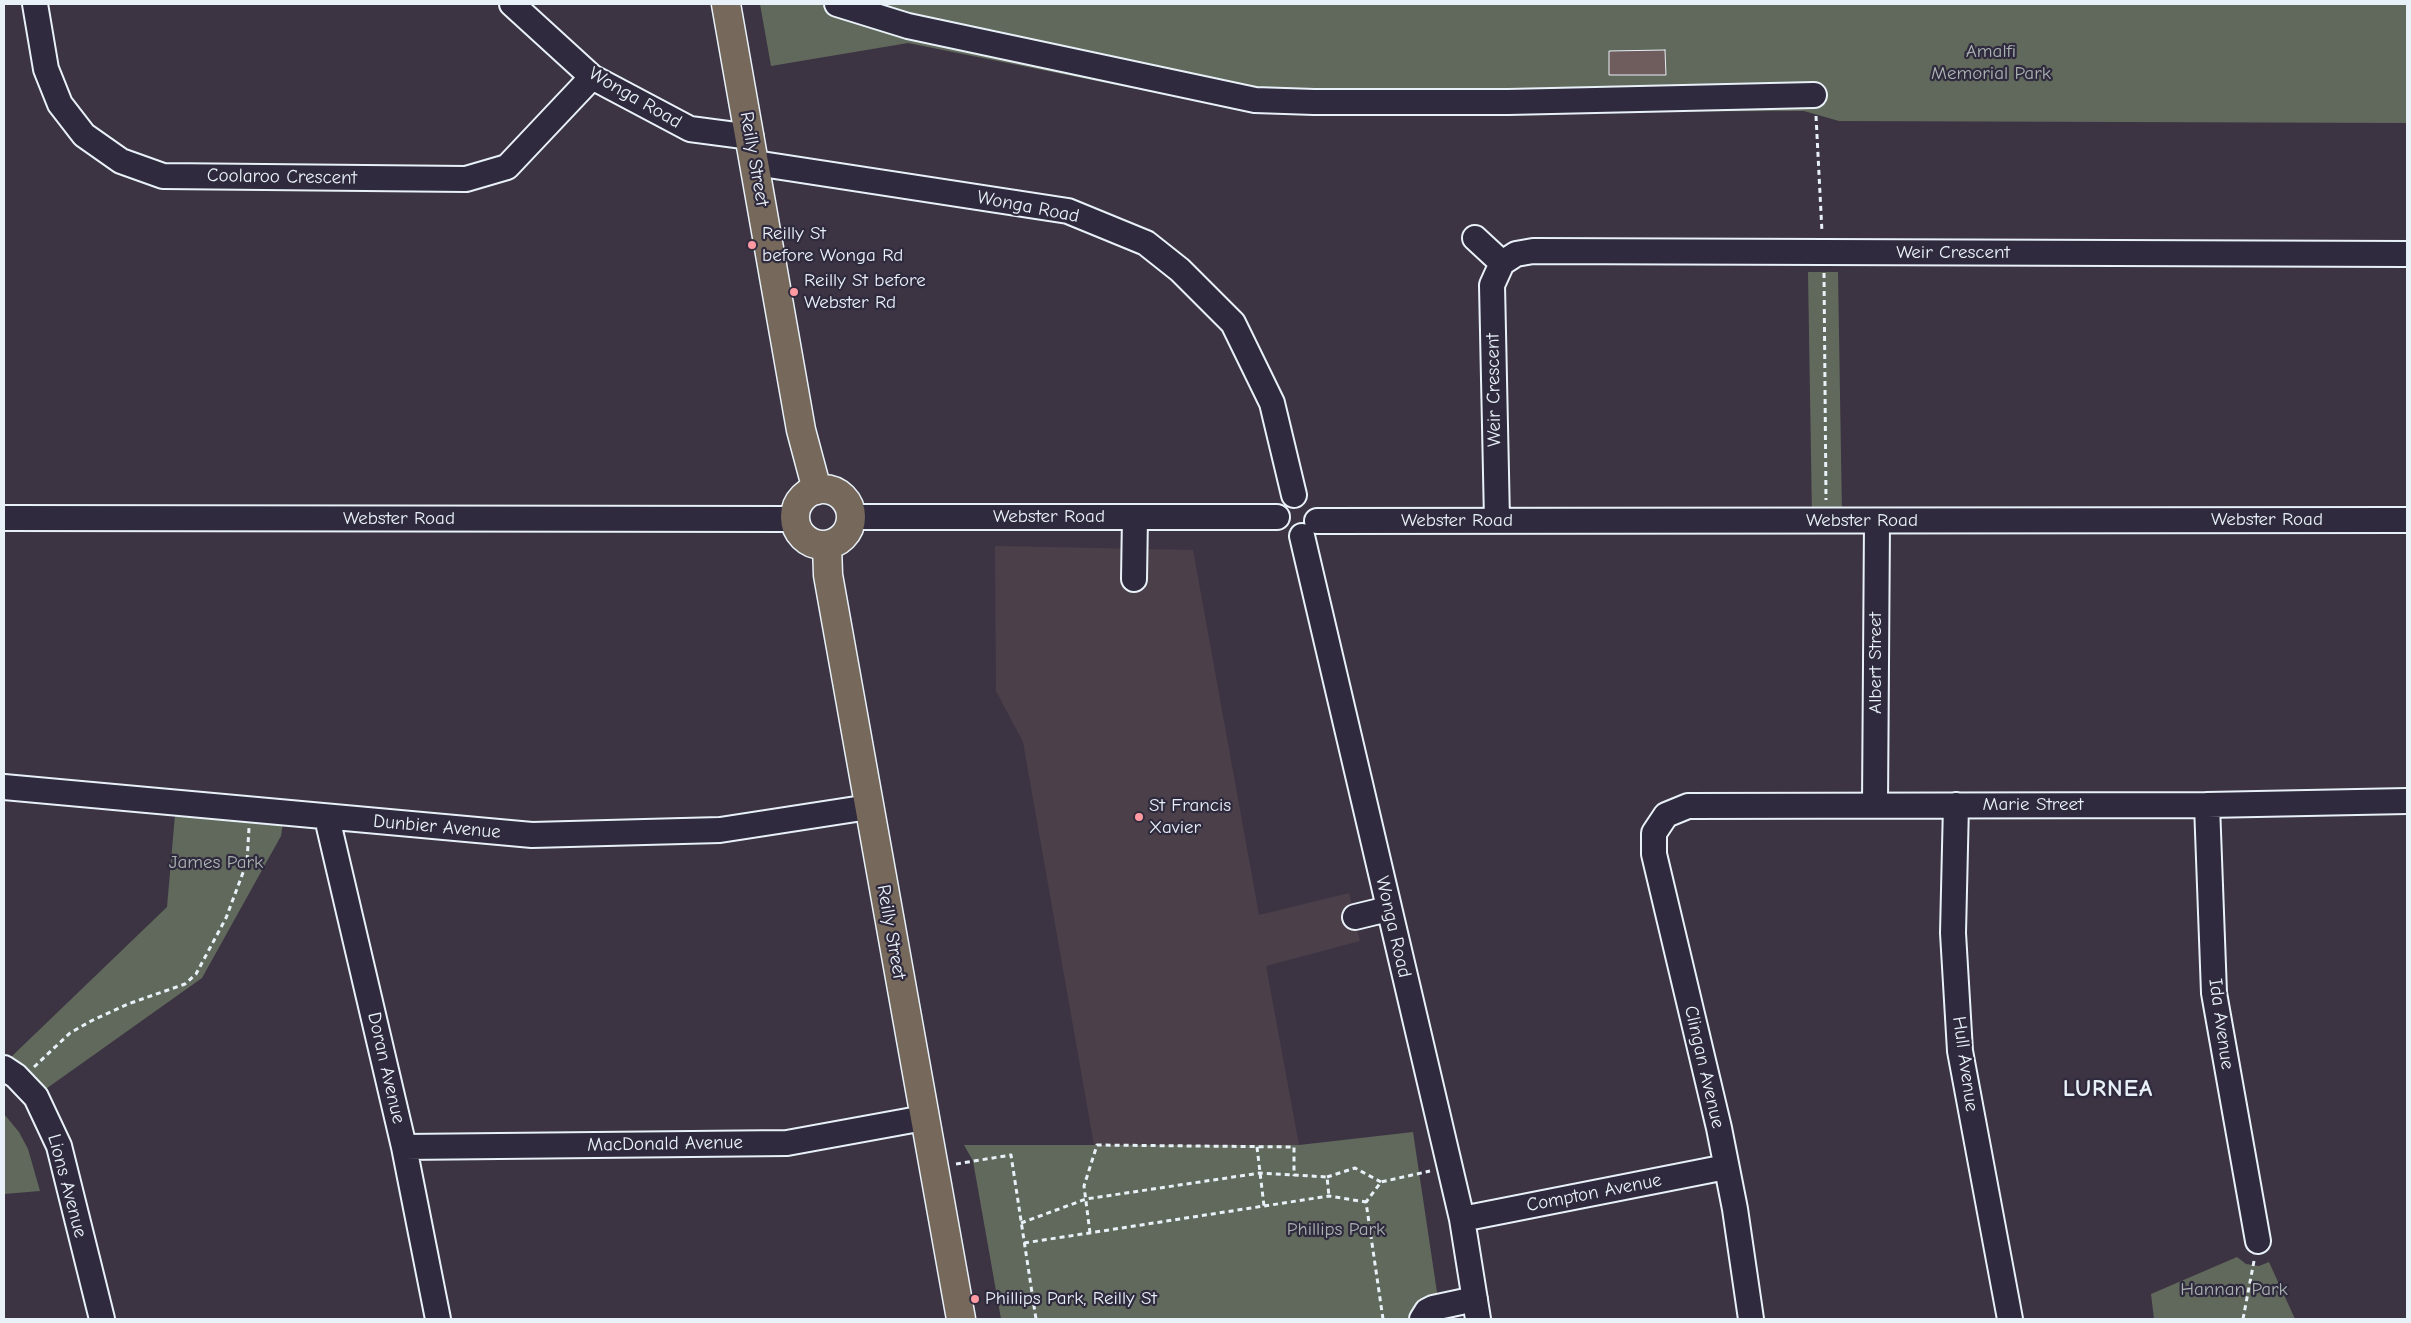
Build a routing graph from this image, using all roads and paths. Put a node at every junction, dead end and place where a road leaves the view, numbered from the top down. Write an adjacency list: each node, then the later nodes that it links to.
1 (35, 4): 5 (street, Coolaroo Crescent)
2 (512, 4): 5 (street, Wonga Road)
3 (726, 4): 7 (main road, Reilly Street)
4 (837, 4): 6 (street)
5 (592, 77): 7 (street, Wonga Road)
6 (1814, 96): 9 (path)
7 (753, 150): 12 (main road, Reilly Street); 13 (street, Wonga Road)
8 (1476, 238): 11 (street)
9 (1824, 252): 10 (street, Weir Crescent); 11 (street, Weir Crescent); 21 (path)
10 (2407, 254)
11 (1502, 263): 19 (street, Weir Crescent)
12 (817, 490): 14 (main road); 18 (main road)
13 (1294, 495): 16 (street); 23 (street)
14 (851, 517): 15 (street, Webster Road); 24 (main road)
15 (1135, 517): 16 (street, Webster Road); 25 (street)
16 (1277, 517): 23 (street)
17 (4, 518): 18 (street, Webster Road)
18 (795, 519): 24 (main road)
19 (1497, 520): 21 (street, Webster Road); 23 (street, Webster Road)
20 (2407, 520): 22 (street, Webster Road)
21 (1827, 521): 22 (street, Webster Road)
22 (1877, 522): 28 (street, Albert Street)
23 (1310, 528): 35 (street, Wonga Road)
24 (827, 545): 31 (main road, Reilly Street)
25 (1134, 579)
26 (4, 787): 32 (street, Dunbier Avenue)
27 (2407, 801): 30 (street, Marie Street)
28 (1874, 804): 29 (street, Marie Street); 34 (street, Marie Street)
29 (1956, 805): 30 (street, Marie Street); 65 (street, Hull Avenue)
30 (2207, 805): 55 (street, Ida Avenue)
31 (869, 807): 33 (street, Dunbier Avenue); 38 (main road, Reilly Street)
32 (250, 810): 33 (street, Dunbier Avenue); 37 (path)
33 (327, 818): 39 (street, Doran Avenue)
34 (1663, 818): 42 (street, Clingan Avenue)
35 (1388, 909): 36 (street); 43 (street, Wonga Road)
36 (1354, 917)
37 (12, 1074): 58 (street, Lions Avenue)
38 (924, 1118): 39 (street, MacDonald Avenue); 60 (main road, Reilly Street)
39 (404, 1147): 59 (street, Doran Avenue)
40 (1257, 1147): 44 (path); 45 (path); 49 (path)
41 (955, 1164): 53 (path)
42 (1726, 1166): 52 (street, Compton Avenue); 64 (street, Clingan Avenue)
43 (1450, 1167): 47 (path); 52 (street, Wonga Road)
44 (1260, 1173): 45 (path); 49 (path); 51 (path)
45 (1294, 1176): 46 (path)
46 (1327, 1177): 47 (path); 48 (path)
47 (1381, 1182): 50 (path)
48 (1330, 1196): 50 (path); 51 (path)
49 (1086, 1199): 53 (path); 54 (path)
50 (1366, 1202): 62 (path)
51 (1264, 1206): 54 (path)
52 (1462, 1219): 57 (street, Wonga Road)
53 (1021, 1223): 56 (path)
54 (1090, 1233): 56 (path)
55 (2258, 1241): 66 (path)
56 (1024, 1243): 61 (path)
57 (1477, 1309): 63 (street)
58 (102, 1319)
59 (438, 1319)
60 (961, 1319)
61 (1036, 1319)
62 (1383, 1319)
63 (1422, 1319)
64 (1751, 1319)
65 (2010, 1319)
66 (2243, 1319)

